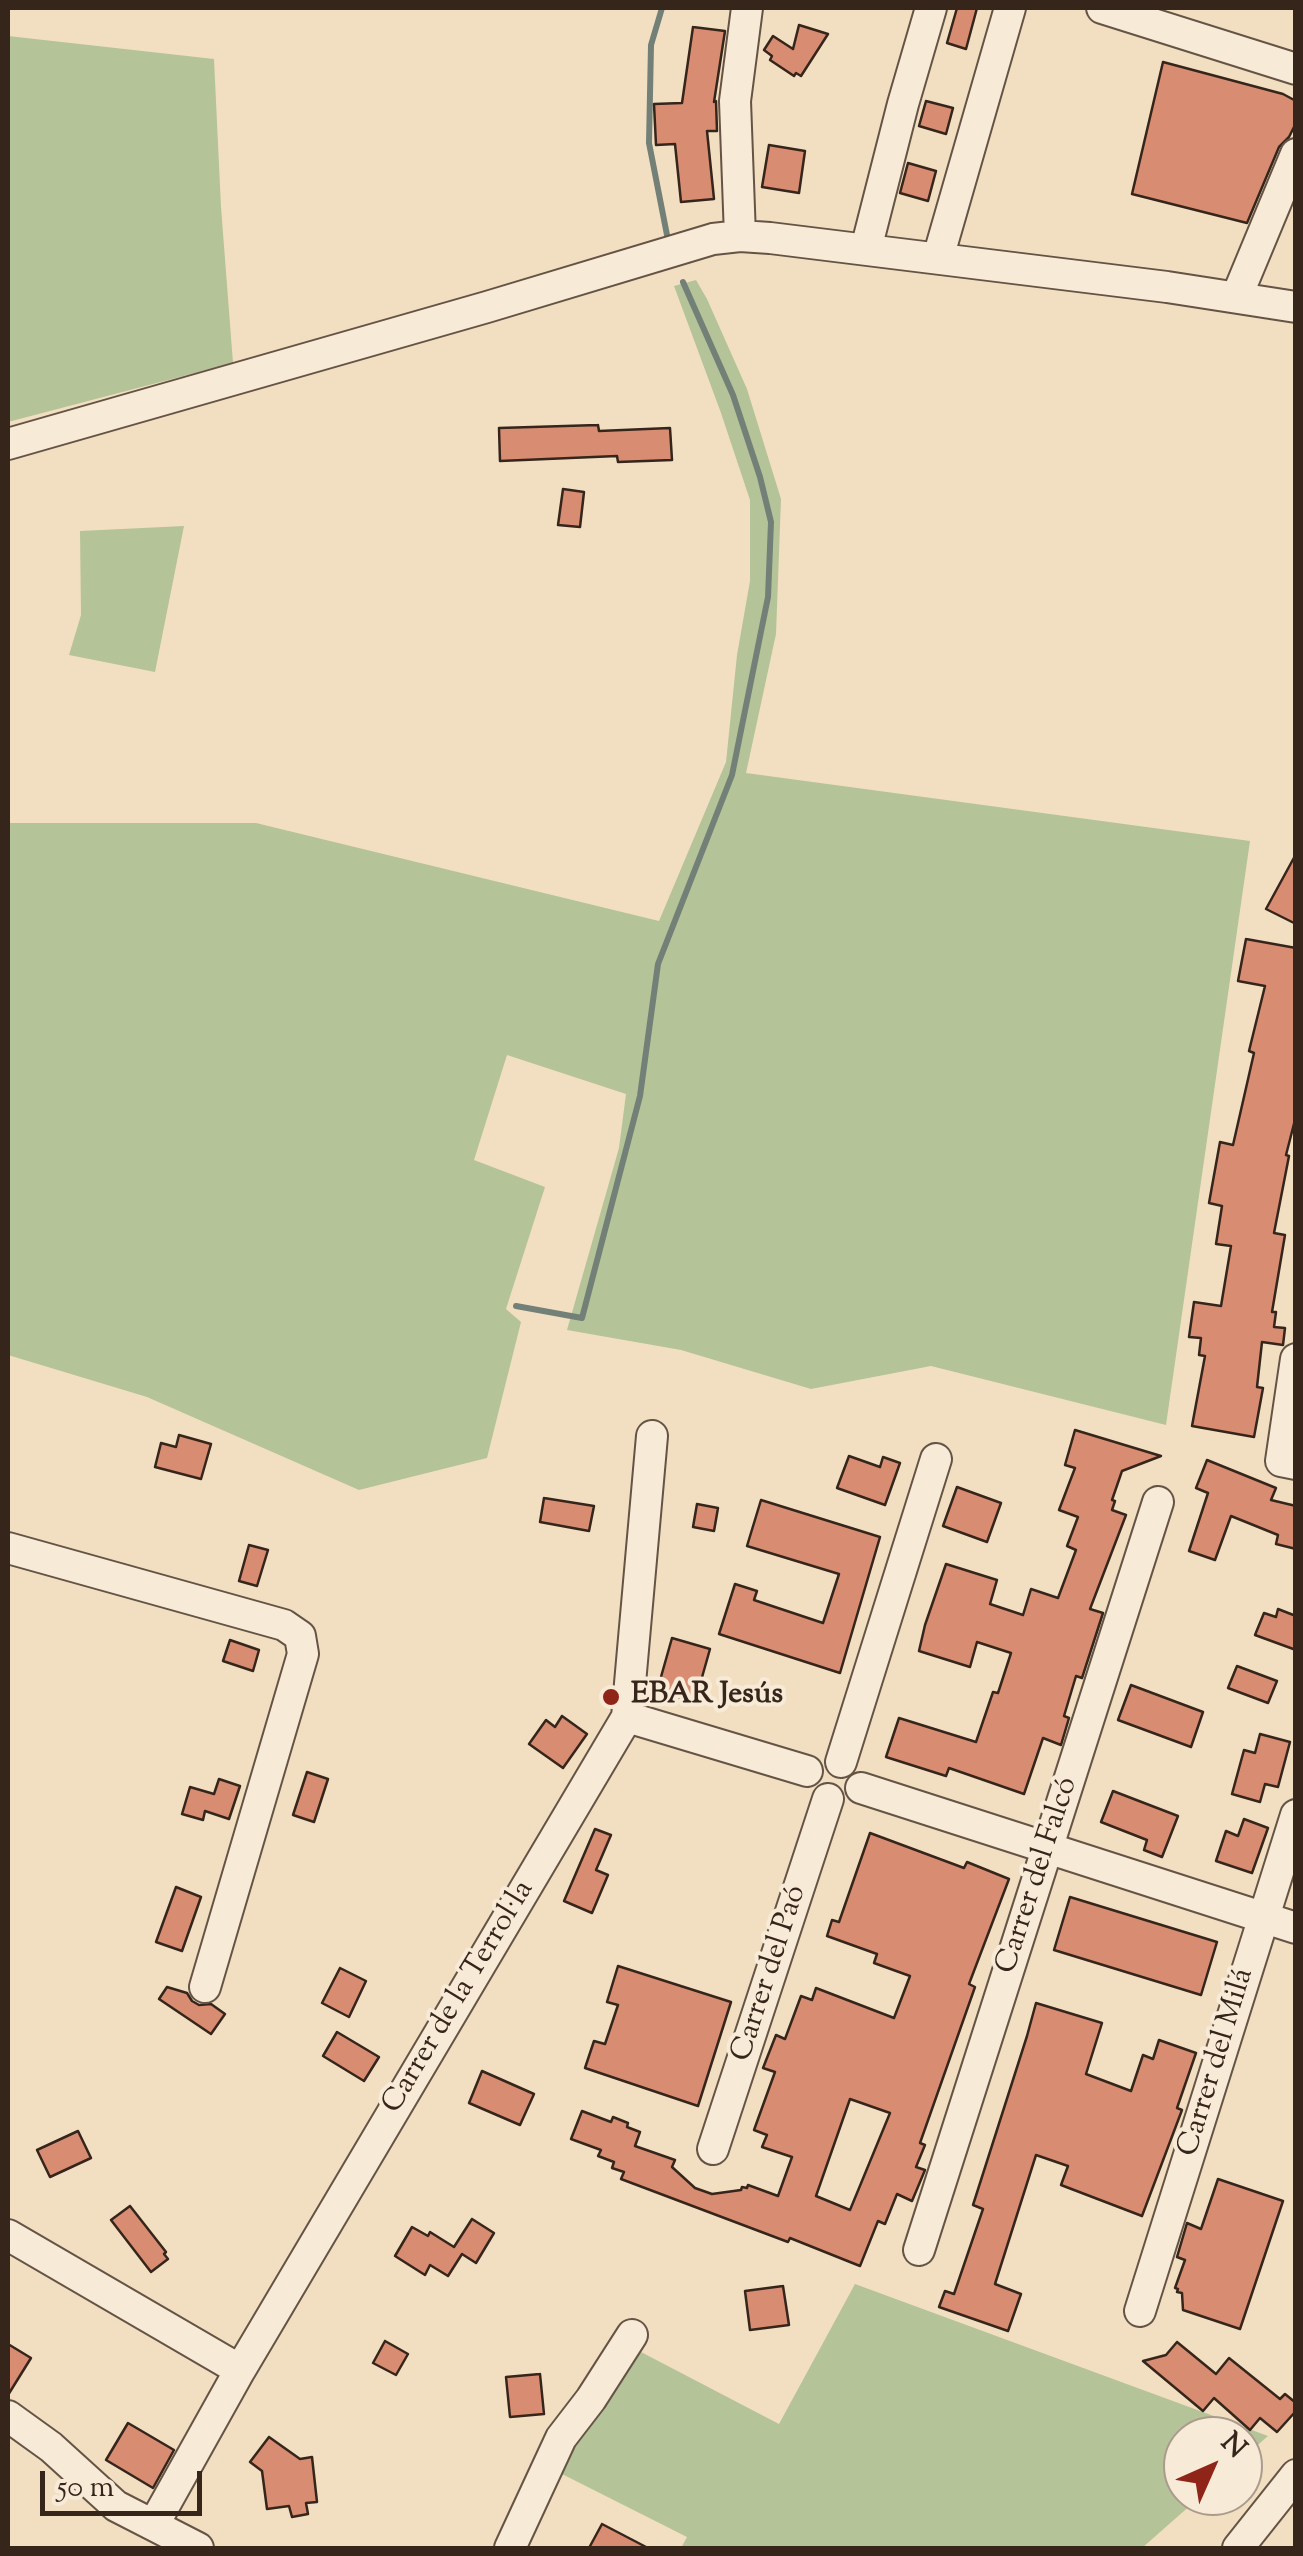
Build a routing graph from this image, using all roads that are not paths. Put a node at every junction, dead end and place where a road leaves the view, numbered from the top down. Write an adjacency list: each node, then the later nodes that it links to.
1 (747, 8): 8 (street)
2 (931, 8): 9 (street)
3 (1010, 8): 10 (street)
4 (1102, 8): 5 (street)
5 (1163, 17): 6 (street)
6 (1296, 69)
7 (1296, 154): 11 (street)
8 (740, 236): 9 (street); 13 (street)
9 (866, 249): 10 (street)
10 (938, 258): 11 (street)
11 (1237, 296): 12 (street)
12 (1296, 307)
13 (8, 444)
14 (1296, 1359): 17 (street)
15 (652, 1436): 20 (street, Carrer de la Terrol·la)
16 (936, 1459): 21 (street)
17 (1288, 1462)
18 (1158, 1502): 26 (street, Carrer del Falcó)
19 (8, 1548): 29 (street)
20 (627, 1717): 22 (street); 35 (street, Carrer de la Terrol·la)
21 (840, 1762): 22 (street); 23 (street)
22 (807, 1771): 24 (street)
23 (861, 1788): 24 (street); 26 (street)
24 (828, 1798): 30 (street, Carrer del Paó)
25 (1296, 1815): 27 (street, Carrer del Milá)
26 (1048, 1849): 27 (street); 32 (street, Carrer del Falcó)
27 (1262, 1917): 28 (street); 33 (street, Carrer del Milá)
28 (1296, 1928)
29 (205, 1987)
30 (714, 2149)
31 (8, 2235): 35 (street)
32 (919, 2250)
33 (1140, 2310)
34 (632, 2334): 40 (street)
35 (240, 2370): 38 (street, Carrer de la Terrol·la)
36 (8, 2416): 38 (street)
37 (1296, 2476): 41 (street)
38 (154, 2524): 39 (street)
39 (198, 2548)
40 (510, 2548)
41 (1238, 2548)

